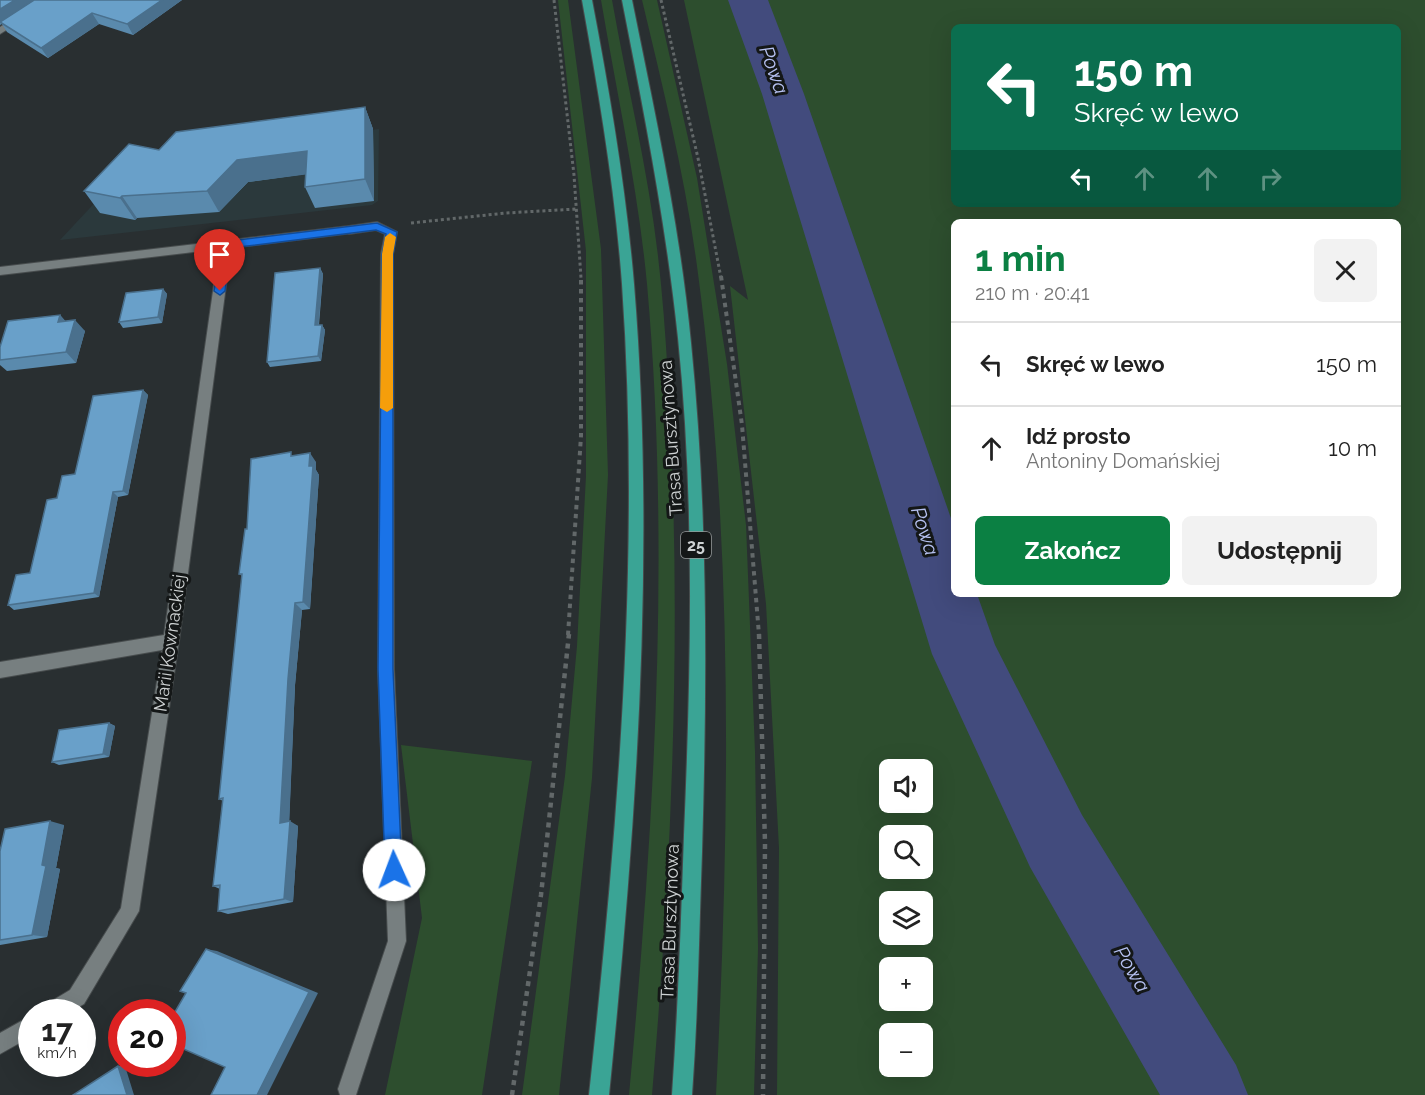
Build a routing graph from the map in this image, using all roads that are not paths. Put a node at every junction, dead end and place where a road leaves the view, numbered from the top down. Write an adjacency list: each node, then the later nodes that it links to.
1 (49, 0): 4 (street)
2 (587, 0): 13 (main road, Trasa Bursztynowa)
3 (627, 0): 14 (main road, Trasa Bursztynowa / 25)
4 (0, 31)
5 (226, 244): 6 (street); 7 (street, Marii Kownackiej); 12 (street)
6 (0, 271)
7 (171, 641): 8 (street); 9 (street, Marii Kownackiej)
8 (0, 670)
9 (74, 999)
10 (18, 1033): 11 (street)
11 (0, 1044)
12 (348, 1089)
13 (599, 1095)
14 (682, 1095)

